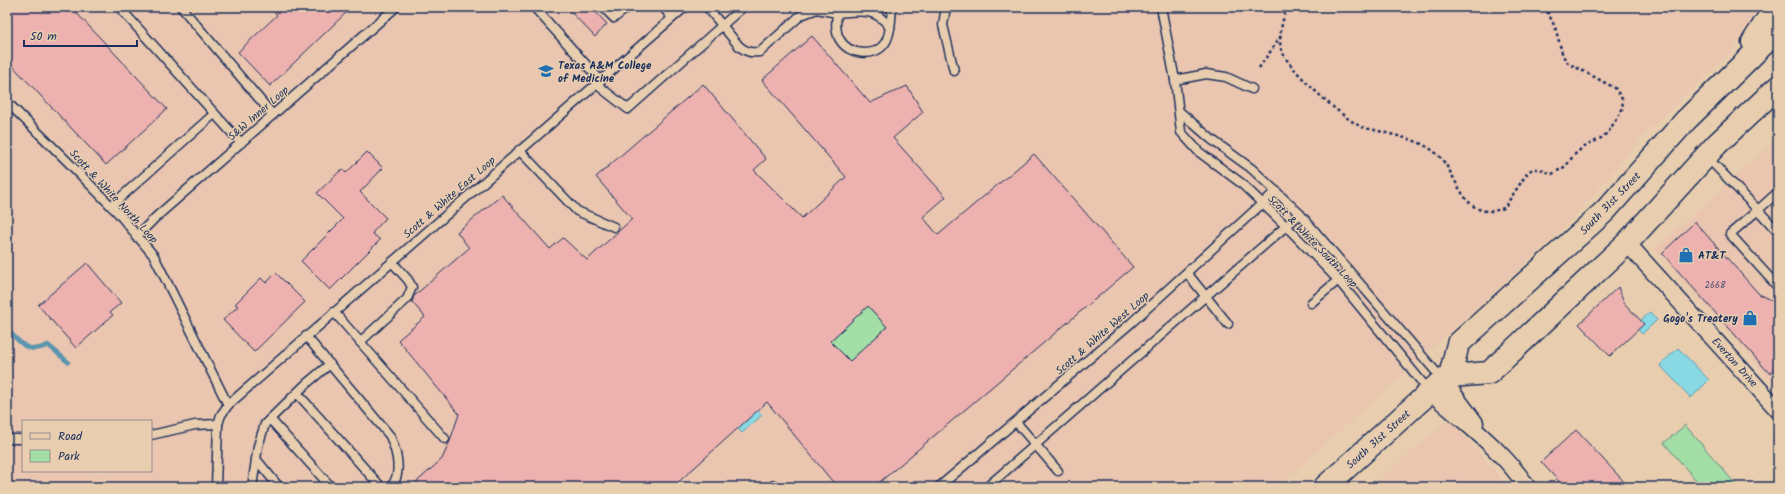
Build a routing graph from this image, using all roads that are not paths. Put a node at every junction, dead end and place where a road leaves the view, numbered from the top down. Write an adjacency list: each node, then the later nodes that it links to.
1 (119, 7): 29 (lane)
2 (181, 7): 30 (lane)
3 (396, 7): 30 (lane, S&W Inner Loop)
4 (534, 7): 23 (lane)
5 (603, 7): 6 (lane)
6 (628, 7)
7 (663, 7): 17 (lane)
8 (685, 7): 17 (lane, Scott & White East Loop)
9 (707, 7): 18 (lane)
10 (743, 7): 18 (lane)
11 (892, 7): 19 (lane)
12 (946, 7): 21 (lane)
13 (1161, 7): 22 (lane, Scott & White South Loop)
14 (1773, 7): 31 (main road)
15 (837, 10): 16 (lane); 19 (lane); 19 (lane)
16 (802, 11): 18 (lane)
17 (672, 18): 23 (lane, Scott & White East Loop)
18 (722, 25): 23 (lane)
19 (890, 28)
20 (1778, 30): 31 (main road, South 31st Street)
21 (954, 71)
22 (1175, 80): 25 (lane); 28 (lane, Scott & White South Loop)
23 (598, 82): 34 (lane, Scott & White East Loop)
24 (1778, 87): 32 (main road)
25 (1252, 89)
26 (7, 102): 39 (lane, Scott & White North Loop)
27 (1778, 106): 32 (main road)
28 (1180, 112): 36 (lane, Scott & White South Loop); 38 (lane, Scott & White South Loop)
29 (214, 114): 33 (lane); 39 (lane)
30 (273, 115): 33 (lane, S&W Inner Loop)
31 (1686, 120): 59 (main road, South 31st Street)
32 (1736, 126): 35 (main road)
33 (241, 143): 45 (lane, S&W Inner Loop)
34 (519, 150): 43 (lane); 47 (lane, Scott & White East Loop)
35 (1706, 156): 40 (lane); 46 (main road)
36 (1276, 191): 38 (lane, Scott & White West Loop); 41 (lane, Scott & White South Loop)
37 (1778, 192): 40 (lane)
38 (1262, 204): 42 (lane, Scott & White South Loop); 49 (lane, Scott & White West Loop)
39 (111, 206): 45 (lane, Scott & White North Loop)
40 (1758, 210): 44 (lane); 51 (lane)
41 (1300, 214): 42 (lane); 48 (lane, Scott & White South Loop)
42 (1287, 226): 50 (lane, Scott & White South Loop); 52 (lane)
43 (614, 227)
44 (1778, 232)
45 (136, 237): 61 (lane, Scott & White North Loop)
46 (1627, 243): 59 (main road); 62 (street, Everton Drive)
47 (392, 262): 54 (lane, Scott & White East Loop); 57 (lane)
48 (1349, 271): 50 (lane); 59 (lane, Scott & White South Loop)
49 (1187, 273): 52 (lane); 64 (lane, Scott & White West Loop)
50 (1338, 280): 53 (lane); 59 (lane, Scott & White South Loop)
51 (1778, 287)
52 (1207, 297): 55 (lane); 70 (lane)
53 (1311, 303)
54 (334, 312): 56 (lane, Scott & White East Loop); 57 (lane)
55 (1228, 324)
56 (306, 336): 58 (lane); 61 (lane, Scott & White East Loop)
57 (360, 342): 69 (lane)
58 (330, 364): 60 (lane); 78 (lane)
59 (1441, 383): 81 (main road, South 31st Street); 82 (street)
60 (297, 393): 63 (lane); 77 (lane)
61 (228, 405): 65 (lane, Scott & White East Loop)
62 (1778, 410)
63 (270, 419): 71 (lane); 76 (lane)
64 (1016, 422): 70 (lane); 79 (lane, Scott & White West Loop)
65 (218, 424): 66 (lane); 73 (lane)
66 (152, 435)
67 (7, 439): 68 (lane)
68 (22, 439)
69 (445, 439)
70 (1036, 446): 72 (lane); 80 (lane)
71 (256, 459): 74 (lane); 75 (lane)
72 (1058, 471)
73 (216, 487)
74 (252, 487)
75 (279, 487)
76 (331, 487)
77 (381, 487)
78 (391, 487)
79 (939, 487)
80 (987, 487)
81 (1325, 487)
82 (1527, 487)

